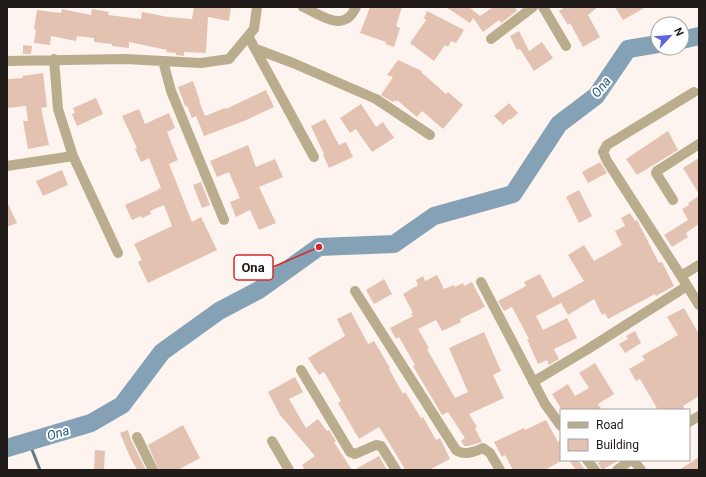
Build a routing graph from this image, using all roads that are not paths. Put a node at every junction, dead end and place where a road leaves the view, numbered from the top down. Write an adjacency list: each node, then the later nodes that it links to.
1 (257, 7): 6 (street)
2 (304, 7): 3 (street)
3 (356, 7)
4 (533, 7): 7 (street)
5 (543, 7): 8 (street)
6 (248, 36): 9 (street); 12 (street)
7 (490, 38)
8 (566, 46)
9 (256, 49): 14 (street); 17 (street)
10 (54, 60): 11 (street); 12 (street); 16 (street)
11 (7, 61)
12 (163, 61): 20 (street)
13 (694, 92): 23 (street)
14 (430, 136)
15 (699, 144): 19 (street)
16 (73, 156): 18 (street); 21 (street)
17 (314, 157)
18 (7, 166)
19 (673, 200)
20 (224, 220)
21 (118, 253)
22 (699, 265): 23 (street)
23 (681, 276): 25 (street)
24 (481, 282): 29 (street)
25 (687, 286): 27 (street); 29 (street)
26 (355, 291): 41 (street)
27 (699, 305)
28 (301, 370): 40 (street)
29 (533, 382): 32 (street)
30 (699, 416): 31 (street)
31 (690, 421)
32 (560, 425)
33 (137, 438): 38 (street)
34 (272, 441): 39 (street)
35 (588, 461): 42 (street)
36 (630, 461): 43 (street)
37 (633, 461): 44 (street)
38 (154, 470)
39 (289, 470)
40 (396, 470)
41 (500, 470)
42 (595, 470)
43 (617, 470)
44 (641, 470)

